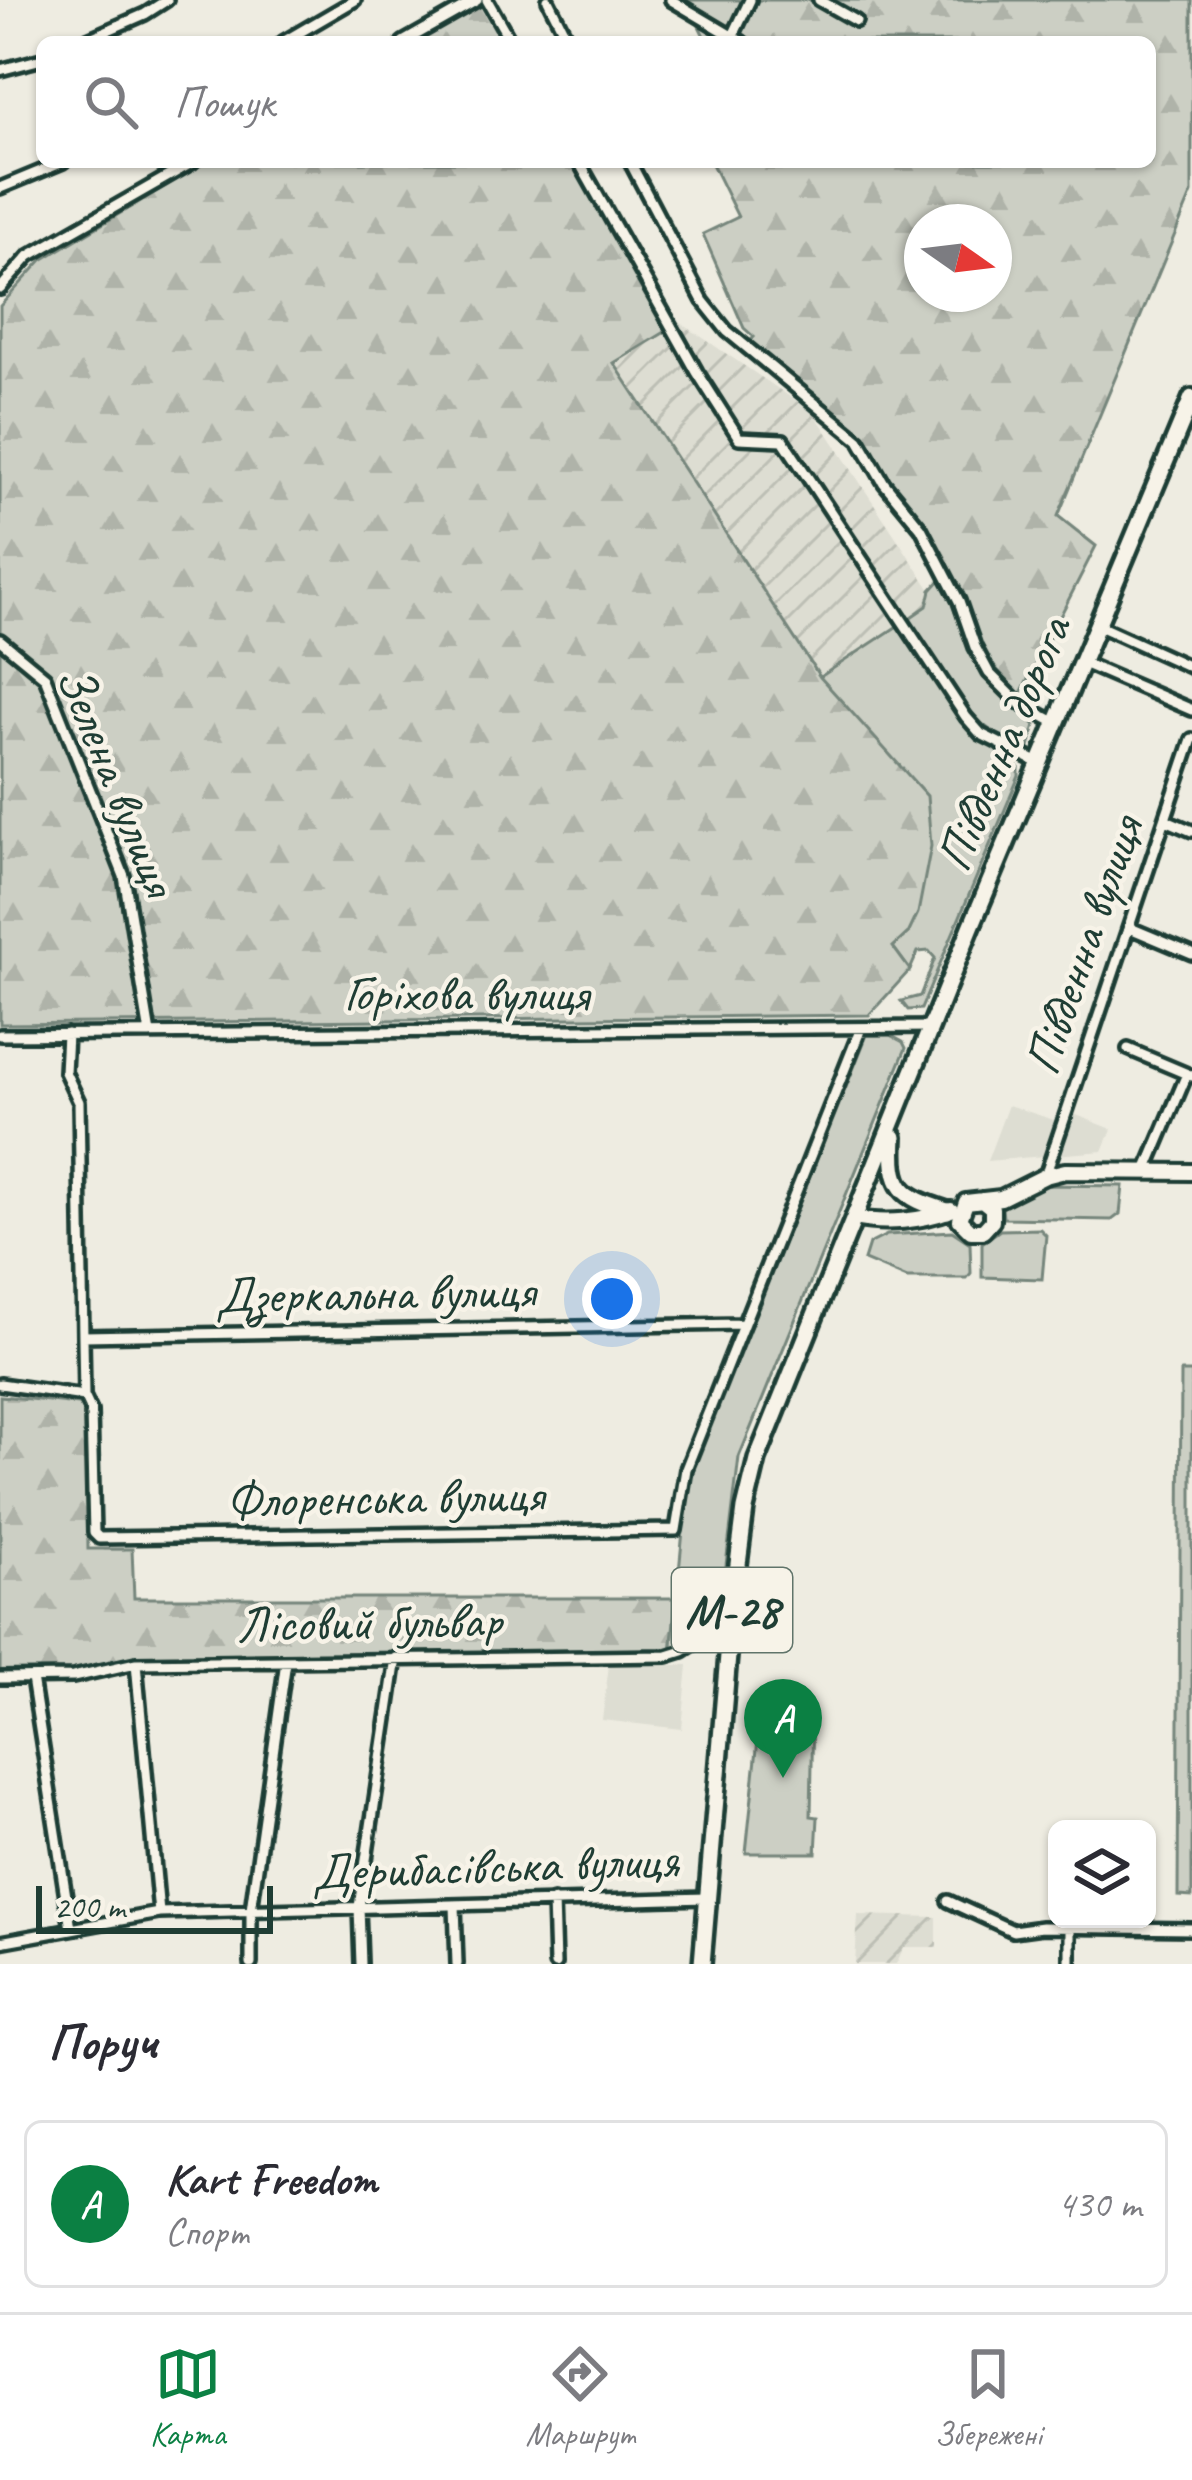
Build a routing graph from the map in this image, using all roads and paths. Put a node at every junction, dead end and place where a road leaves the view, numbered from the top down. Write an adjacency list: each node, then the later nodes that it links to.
1 (167, 0): 10 (street)
2 (355, 0): 11 (street)
3 (477, 0): 12 (street)
4 (487, 0): 13 (street)
5 (548, 0): 14 (street)
6 (671, 0): 15 (street)
7 (750, 0): 16 (street)
8 (819, 0): 9 (street)
9 (856, 21)
10 (95, 36)
11 (293, 36)
12 (414, 36)
13 (508, 36)
14 (566, 36)
15 (729, 36)
16 (736, 36)
17 (36, 61): 18 (street)
18 (0, 70)
19 (48, 168): 23 (street)
20 (183, 168): 24 (street)
21 (582, 168): 33 (street)
22 (633, 168): 31 (street)
23 (0, 188)
24 (0, 289)
25 (1192, 398): 26 (highway, Південна дорога / М-28)
26 (1097, 625): 28 (highway, Південна дорога / М-28); 29 (street)
27 (0, 640): 41 (street, Зелена вулиця)
28 (1082, 662): 30 (street); 31 (highway, Південна дорога / М-28)
29 (1192, 668)
30 (1192, 710)
31 (1056, 723): 33 (highway, Південна дорога / М-28)
32 (1192, 739): 34 (street, Південна вулиця)
33 (1039, 764): 38 (highway, Південна дорога / М-28)
34 (1166, 820): 35 (street); 36 (street, Південна вулиця)
35 (1192, 831)
36 (1130, 928): 37 (street); 48 (street, Південна вулиця)
37 (1192, 954)
38 (933, 1027): 39 (street, Горіхова вулиця); 45 (highway, Південна дорога / М-28)
39 (861, 1028): 41 (street, Горіхова вулиця); 57 (street)
40 (67, 1034): 41 (street, Горіхова вулиця); 42 (street, Горіхова вулиця); 58 (street)
41 (150, 1034)
42 (0, 1035)
43 (1128, 1049): 44 (street)
44 (1189, 1075): 46 (street)
45 (895, 1122): 52 (highway); 55 (highway, М-28)
46 (1147, 1171): 47 (main road); 48 (main road)
47 (1192, 1172)
48 (1045, 1176): 49 (main road)
49 (1006, 1196): 50 (main road); 54 (main road)
50 (982, 1199): 51 (main road); 54 (main road)
51 (966, 1202): 52 (main road); 56 (main road)
52 (947, 1211): 53 (main road)
53 (924, 1217): 55 (main road); 56 (main road)
54 (993, 1217): 56 (main road)
55 (854, 1218): 61 (highway, М-28)
56 (964, 1227)
57 (741, 1324): 58 (street, Дзеркальна вулиця); 60 (street, Флоренська вулиця)
58 (83, 1336): 60 (street)
59 (0, 1384): 60 (street)
60 (84, 1396)
61 (730, 1620): 62 (street, Лісовий бульвар); 67 (highway, М-28)
62 (396, 1658): 63 (street, Лісовий бульвар); 71 (street)
63 (286, 1661): 64 (street, Лісовий бульвар); 72 (street)
64 (136, 1663): 66 (street, Лісовий бульвар); 73 (street)
65 (0, 1678): 66 (street, Лісовий бульвар)
66 (32, 1678): 74 (street)
67 (707, 1898): 68 (street, Дерибасівська вулиця); 82 (highway, М-28)
68 (553, 1901): 70 (street, Дерибасівська вулиця); 81 (street)
69 (948, 1901): 75 (street)
70 (455, 1905): 71 (street, Дерибасівська вулиця); 80 (street)
71 (359, 1907): 72 (street, Дерибасівська вулиця); 79 (street)
72 (251, 1910): 73 (street, Дерибасівська вулиця); 78 (street)
73 (159, 1913): 74 (street, Дерибасівська вулиця)
74 (71, 1929): 77 (street, Дерибасівська вулиця)
75 (1070, 1929): 76 (street); 83 (street)
76 (1192, 1929)
77 (0, 1942)
78 (251, 1964)
79 (361, 1964)
80 (457, 1964)
81 (554, 1964)
82 (702, 1964)
83 (1070, 1964)

